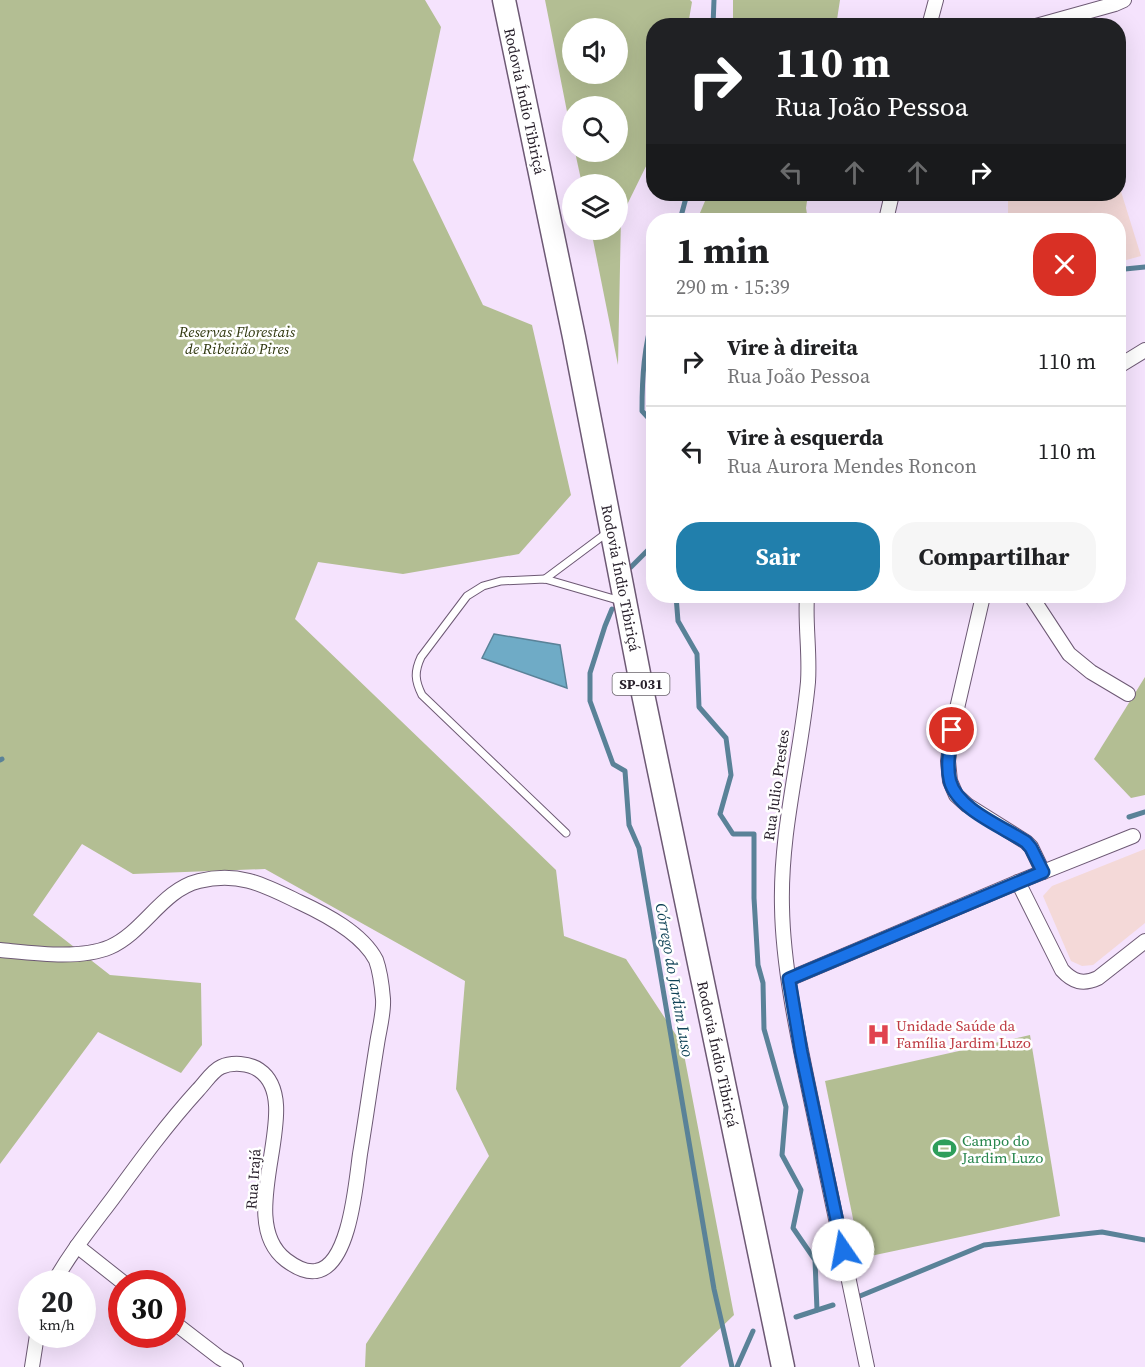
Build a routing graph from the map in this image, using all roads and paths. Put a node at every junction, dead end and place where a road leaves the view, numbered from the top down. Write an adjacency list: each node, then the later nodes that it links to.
1 (504, 0): 8 (highway, Rodovia Índio Tibiriçá / SP-031)
2 (936, 0): 4 (street)
3 (1124, 0): 5 (street)
4 (931, 18)
5 (1065, 18)
6 (1145, 350): 7 (street)
7 (1126, 362)
8 (612, 530): 9 (lane); 10 (highway, Rodovia Índio Tibiriçá / SP-031)
9 (545, 579): 10 (lane); 15 (lane)
10 (626, 602): 29 (highway, Rodovia Índio Tibiriçá / SP-031)
11 (807, 603): 21 (street, Rua Julio Prestes)
12 (981, 603): 17 (street)
13 (1036, 603): 14 (street)
14 (1128, 694)
15 (566, 833)
16 (1133, 836): 17 (street)
17 (1043, 872): 18 (street)
18 (1017, 882): 19 (street); 21 (street)
19 (1145, 941)
20 (0, 950): 22 (street, Rua Irajá)
21 (789, 979): 30 (street, Rua Julio Prestes)
22 (77, 1246): 23 (street, Rua Irajá); 24 (street)
23 (62, 1270)
24 (108, 1271)
25 (186, 1332): 28 (street)
26 (35, 1348): 27 (street)
27 (32, 1367)
28 (236, 1367)
29 (783, 1367)
30 (867, 1367)

